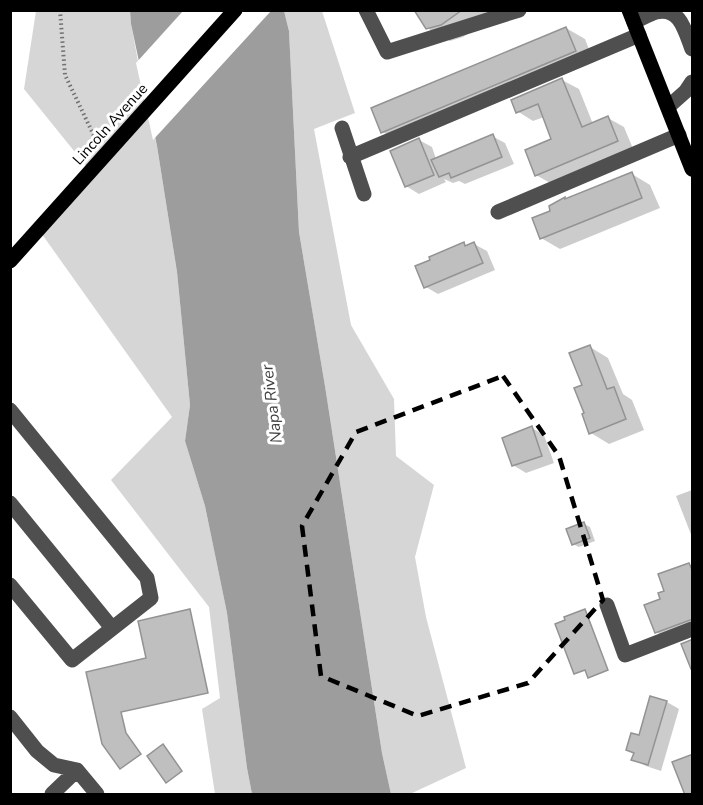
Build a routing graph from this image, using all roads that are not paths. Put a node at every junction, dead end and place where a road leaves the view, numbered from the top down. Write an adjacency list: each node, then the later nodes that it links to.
1 (235, 10): 14 (main road, Lincoln Avenue)
2 (366, 10): 3 (street)
3 (519, 10)
4 (634, 23): 5 (street); 7 (main road); 10 (street)
5 (693, 49)
6 (693, 81): 7 (street)
7 (668, 107): 9 (main road)
8 (342, 128): 10 (street)
9 (679, 135): 11 (main road); 13 (street)
10 (350, 157): 12 (street)
11 (693, 169)
12 (364, 194)
13 (498, 212)
14 (11, 260)
15 (10, 410): 19 (street)
16 (10, 503): 19 (street)
17 (10, 585): 19 (street)
18 (607, 605): 20 (street)
19 (112, 628)
20 (693, 629)
21 (10, 717): 22 (street)
22 (77, 770): 23 (street); 24 (street)
23 (52, 795)
24 (96, 795)

